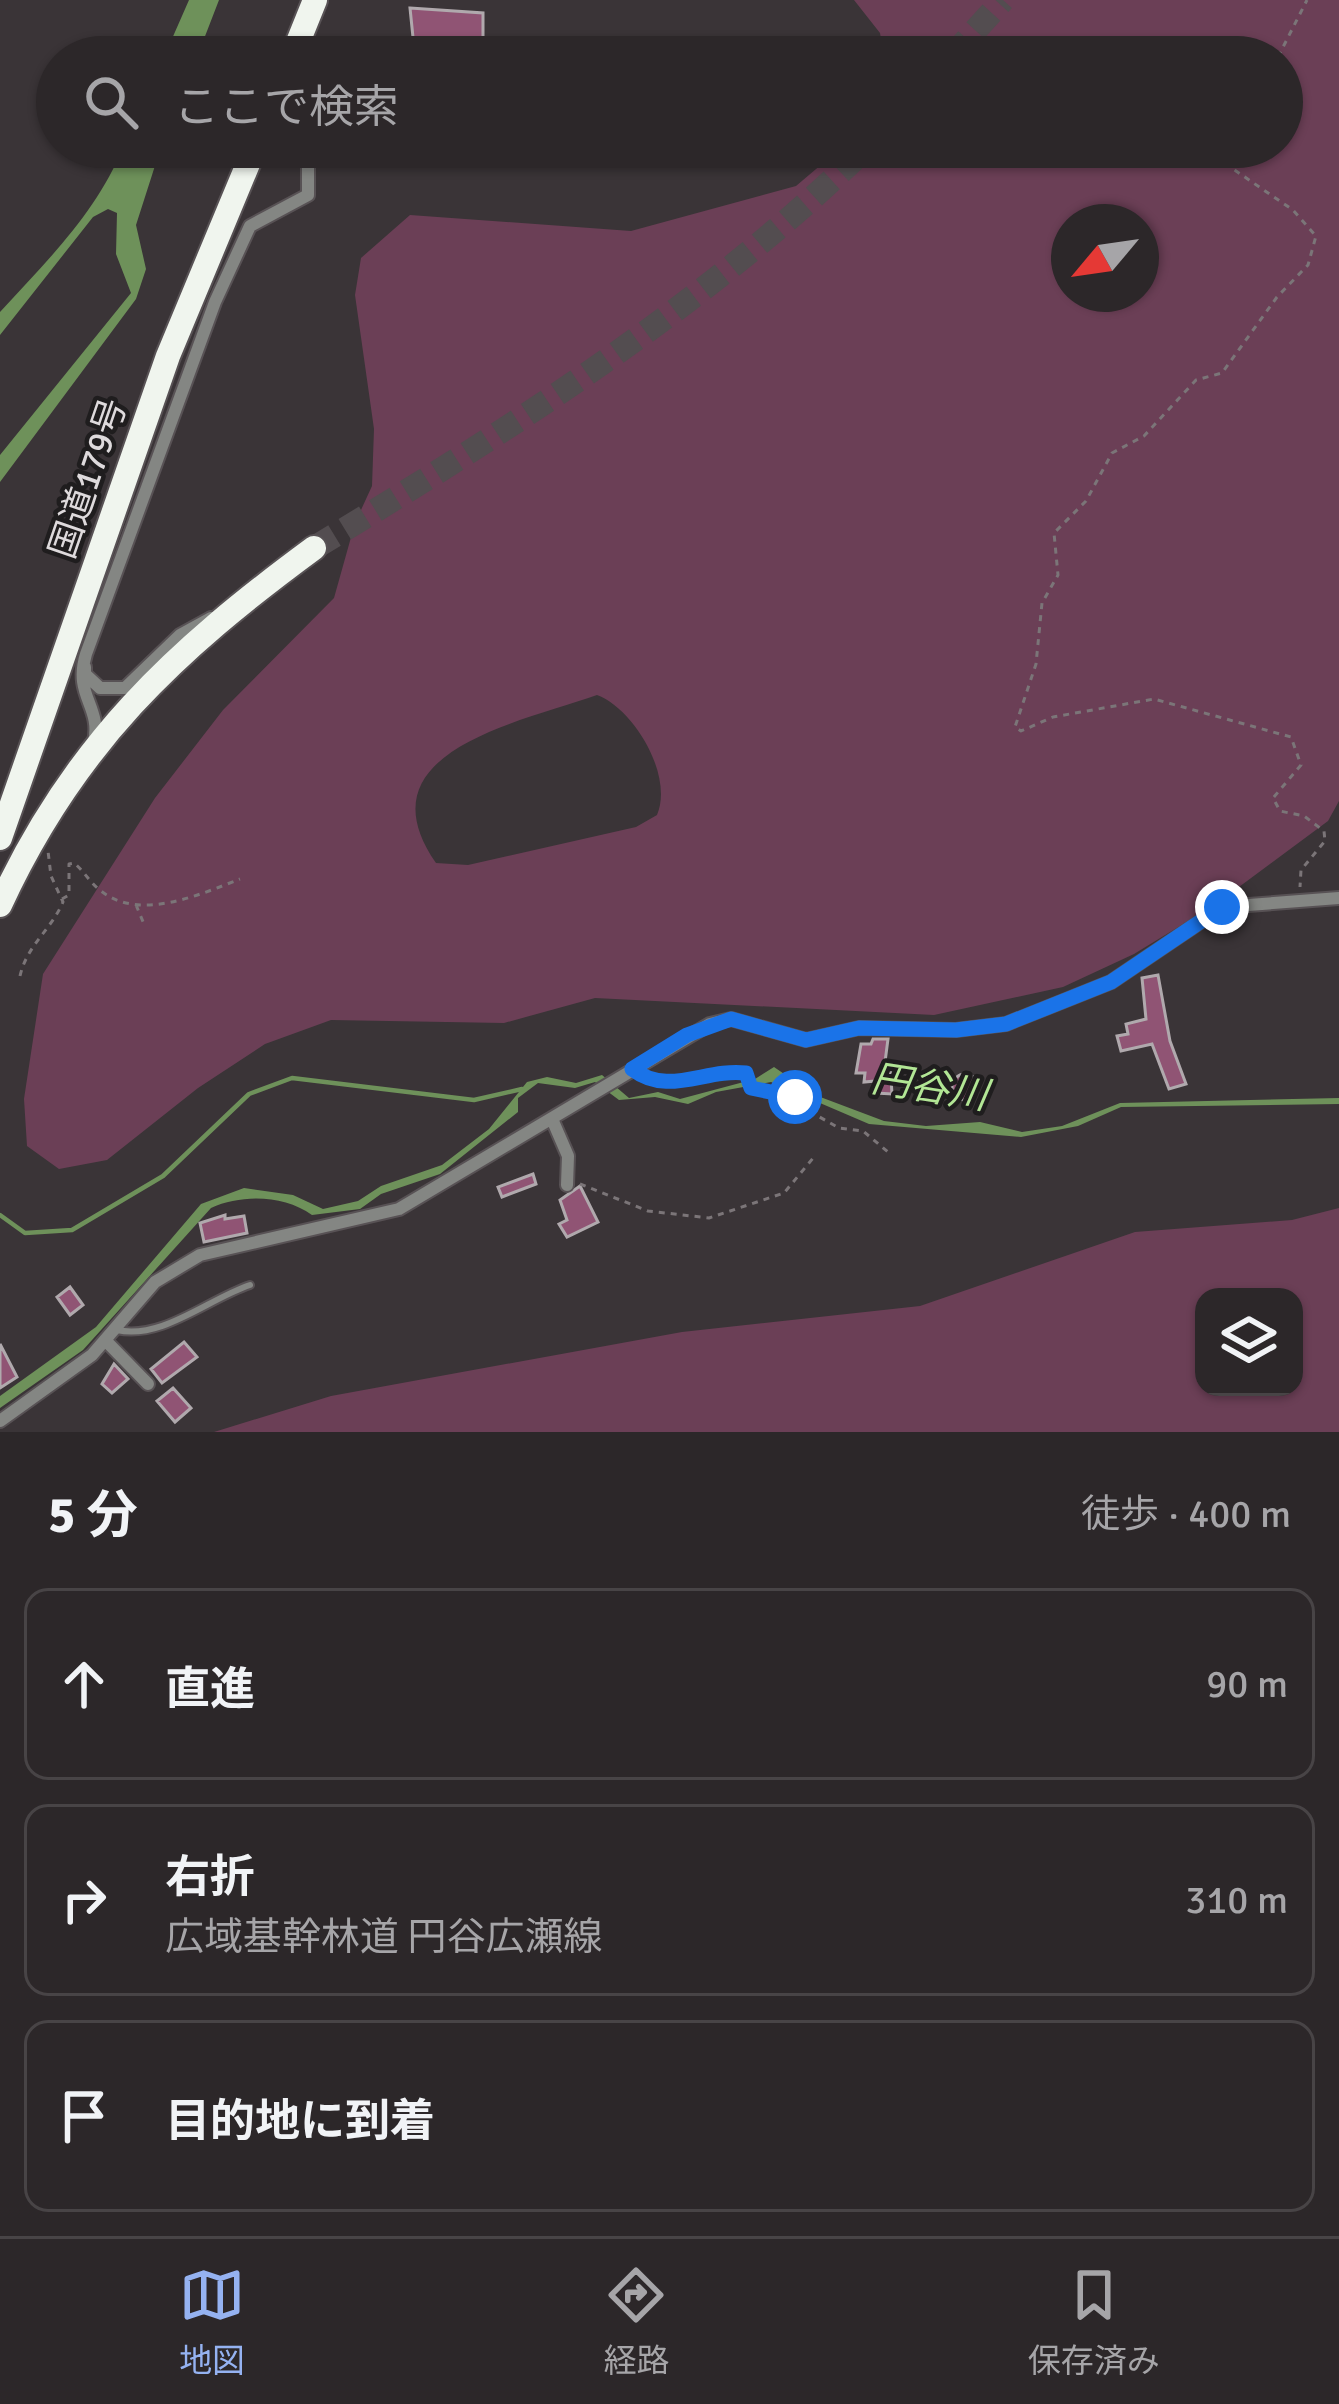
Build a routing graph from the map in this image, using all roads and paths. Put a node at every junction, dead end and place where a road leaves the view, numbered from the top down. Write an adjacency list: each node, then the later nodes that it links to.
1 (314, 0): 3 (highway)
2 (1307, 0): 4 (path)
3 (300, 36)
4 (1289, 36)
5 (246, 168): 12 (highway, 国道179号)
6 (309, 168): 10 (street)
7 (1233, 168): 17 (path)
8 (314, 548): 9 (highway)
9 (236, 605): 10 (street); 11 (highway)
10 (86, 654): 11 (street)
11 (93, 746): 19 (highway)
12 (0, 838)
13 (50, 841): 16 (path)
14 (240, 878): 18 (path)
15 (1339, 898): 17 (street)
16 (62, 899): 18 (path); 21 (path)
17 (1305, 901): 22 (street)
18 (131, 902): 20 (path)
19 (0, 904)
20 (144, 924)
21 (20, 976)
22 (632, 1069): 23 (street); 24 (path)
23 (552, 1119): 26 (street); 28 (street)
24 (888, 1151)
25 (814, 1157): 26 (path)
26 (567, 1182)
27 (250, 1286): 28 (lane)
28 (117, 1330): 29 (street)
29 (106, 1341): 30 (street); 31 (street)
30 (148, 1384)
31 (1, 1419)

